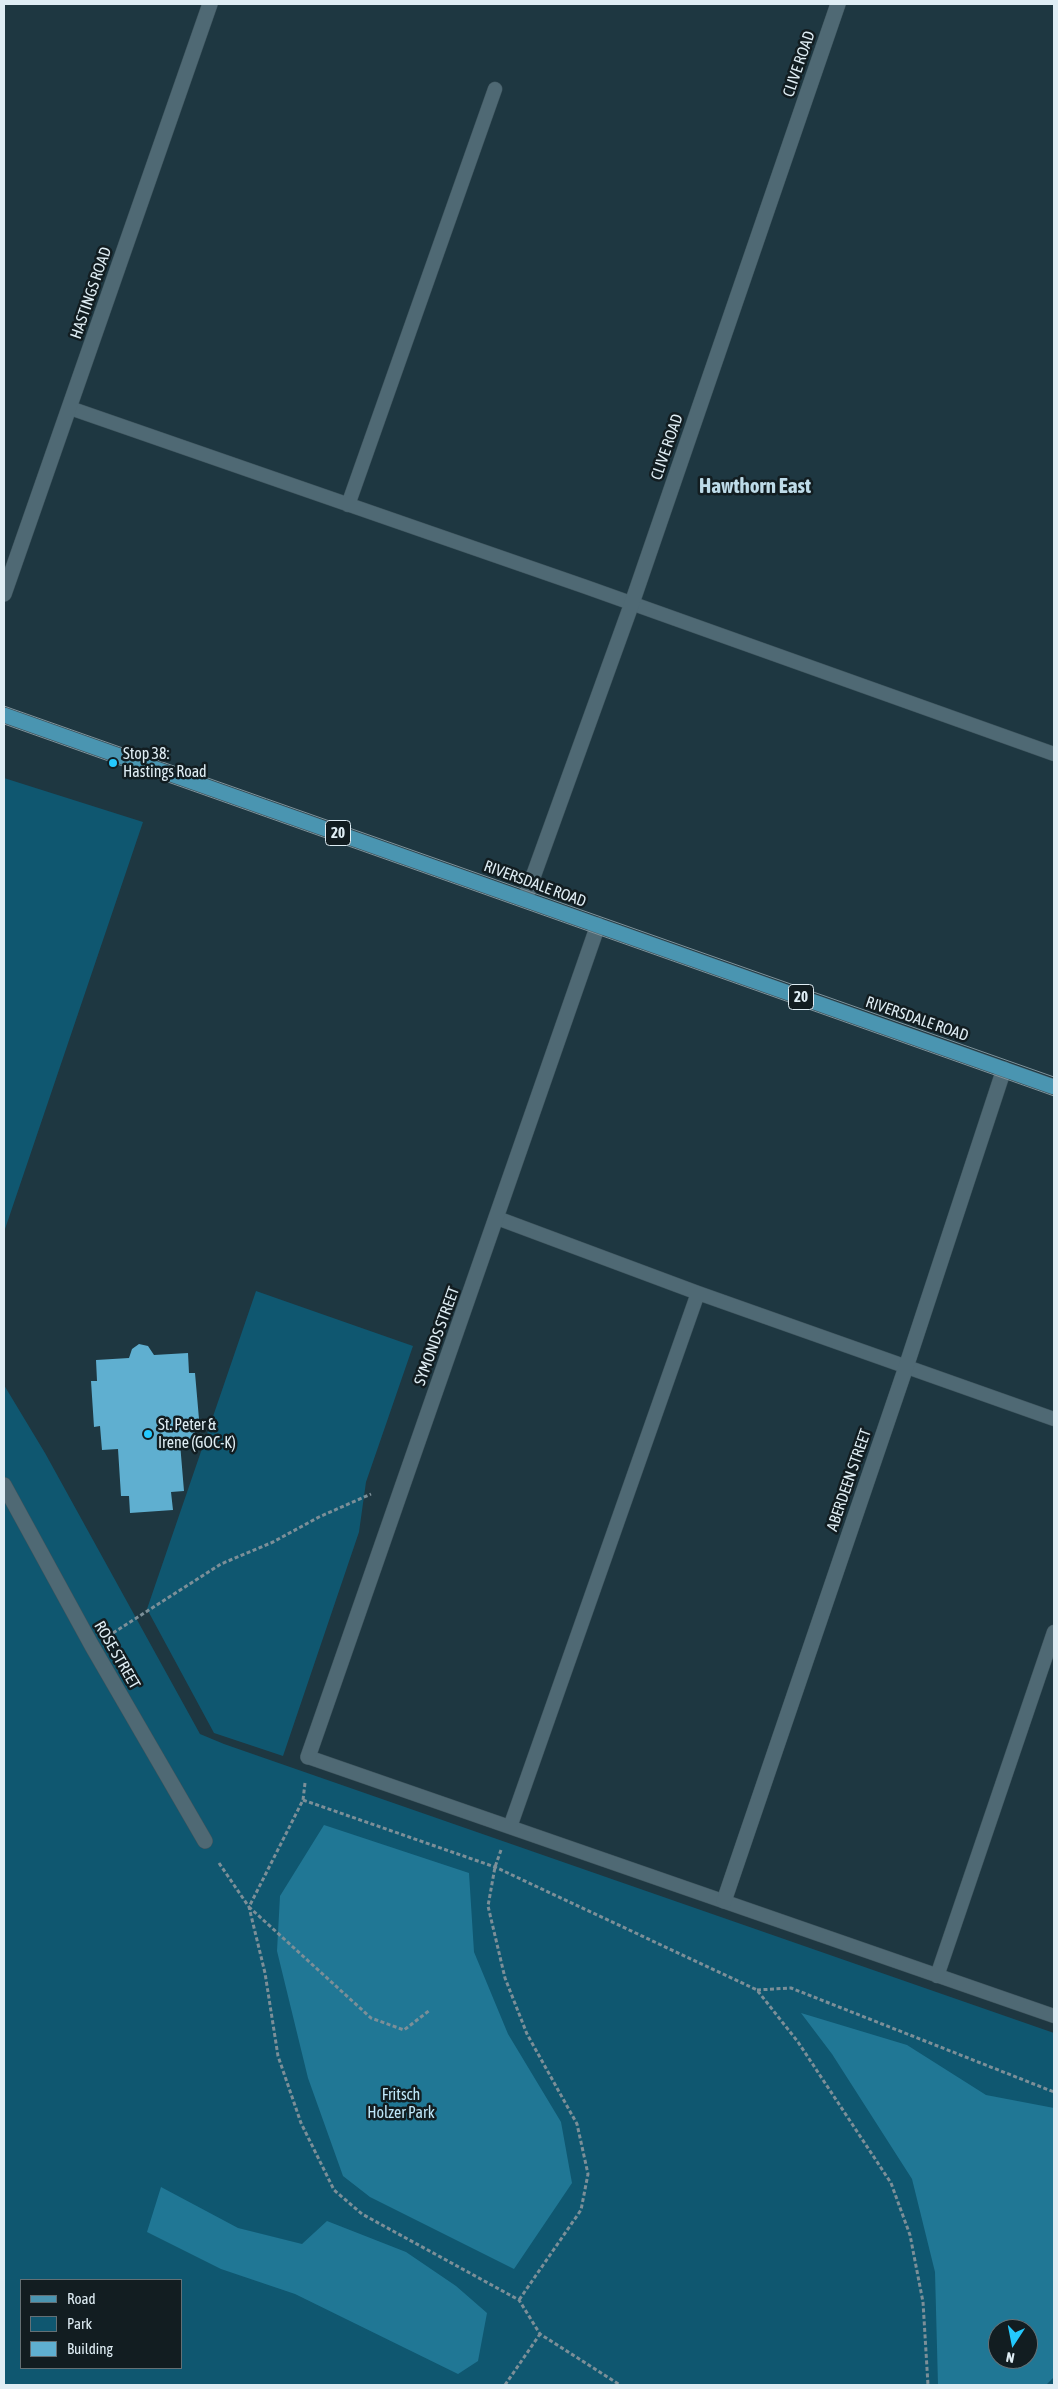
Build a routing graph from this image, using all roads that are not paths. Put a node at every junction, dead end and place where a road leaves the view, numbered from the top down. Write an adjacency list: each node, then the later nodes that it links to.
1 (210, 4): 4 (street, HASTINGS ROAD)
2 (838, 4): 7 (street, CLIVE ROAD)
3 (495, 89): 5 (lane)
4 (70, 408): 5 (lane); 6 (street, HASTINGS ROAD)
5 (348, 505): 7 (lane)
6 (4, 594)
7 (632, 603): 9 (lane); 10 (street, CLIVE ROAD)
8 (4, 715): 10 (main road, RIVERSDALE ROAD / 20)
9 (1054, 754)
10 (525, 899): 11 (main road, RIVERSDALE ROAD / 20)
11 (598, 925): 12 (main road, RIVERSDALE ROAD / 20); 14 (street, SYMONDS STREET)
12 (1004, 1069): 13 (main road, RIVERSDALE ROAD / 20); 16 (street, ABERDEEN STREET)
13 (1054, 1087)
14 (497, 1218): 15 (lane); 20 (street, SYMONDS STREET)
15 (698, 1293): 16 (lane); 21 (lane)
16 (906, 1367): 17 (lane); 23 (street, ABERDEEN STREET)
17 (1054, 1419)
18 (4, 1485): 22 (street, ROSE STREET)
19 (1054, 1632): 24 (lane)
20 (308, 1757): 21 (lane)
21 (510, 1827): 23 (lane)
22 (204, 1841)
23 (724, 1901): 24 (lane)
24 (937, 1976): 25 (lane)
25 (1054, 2016)

